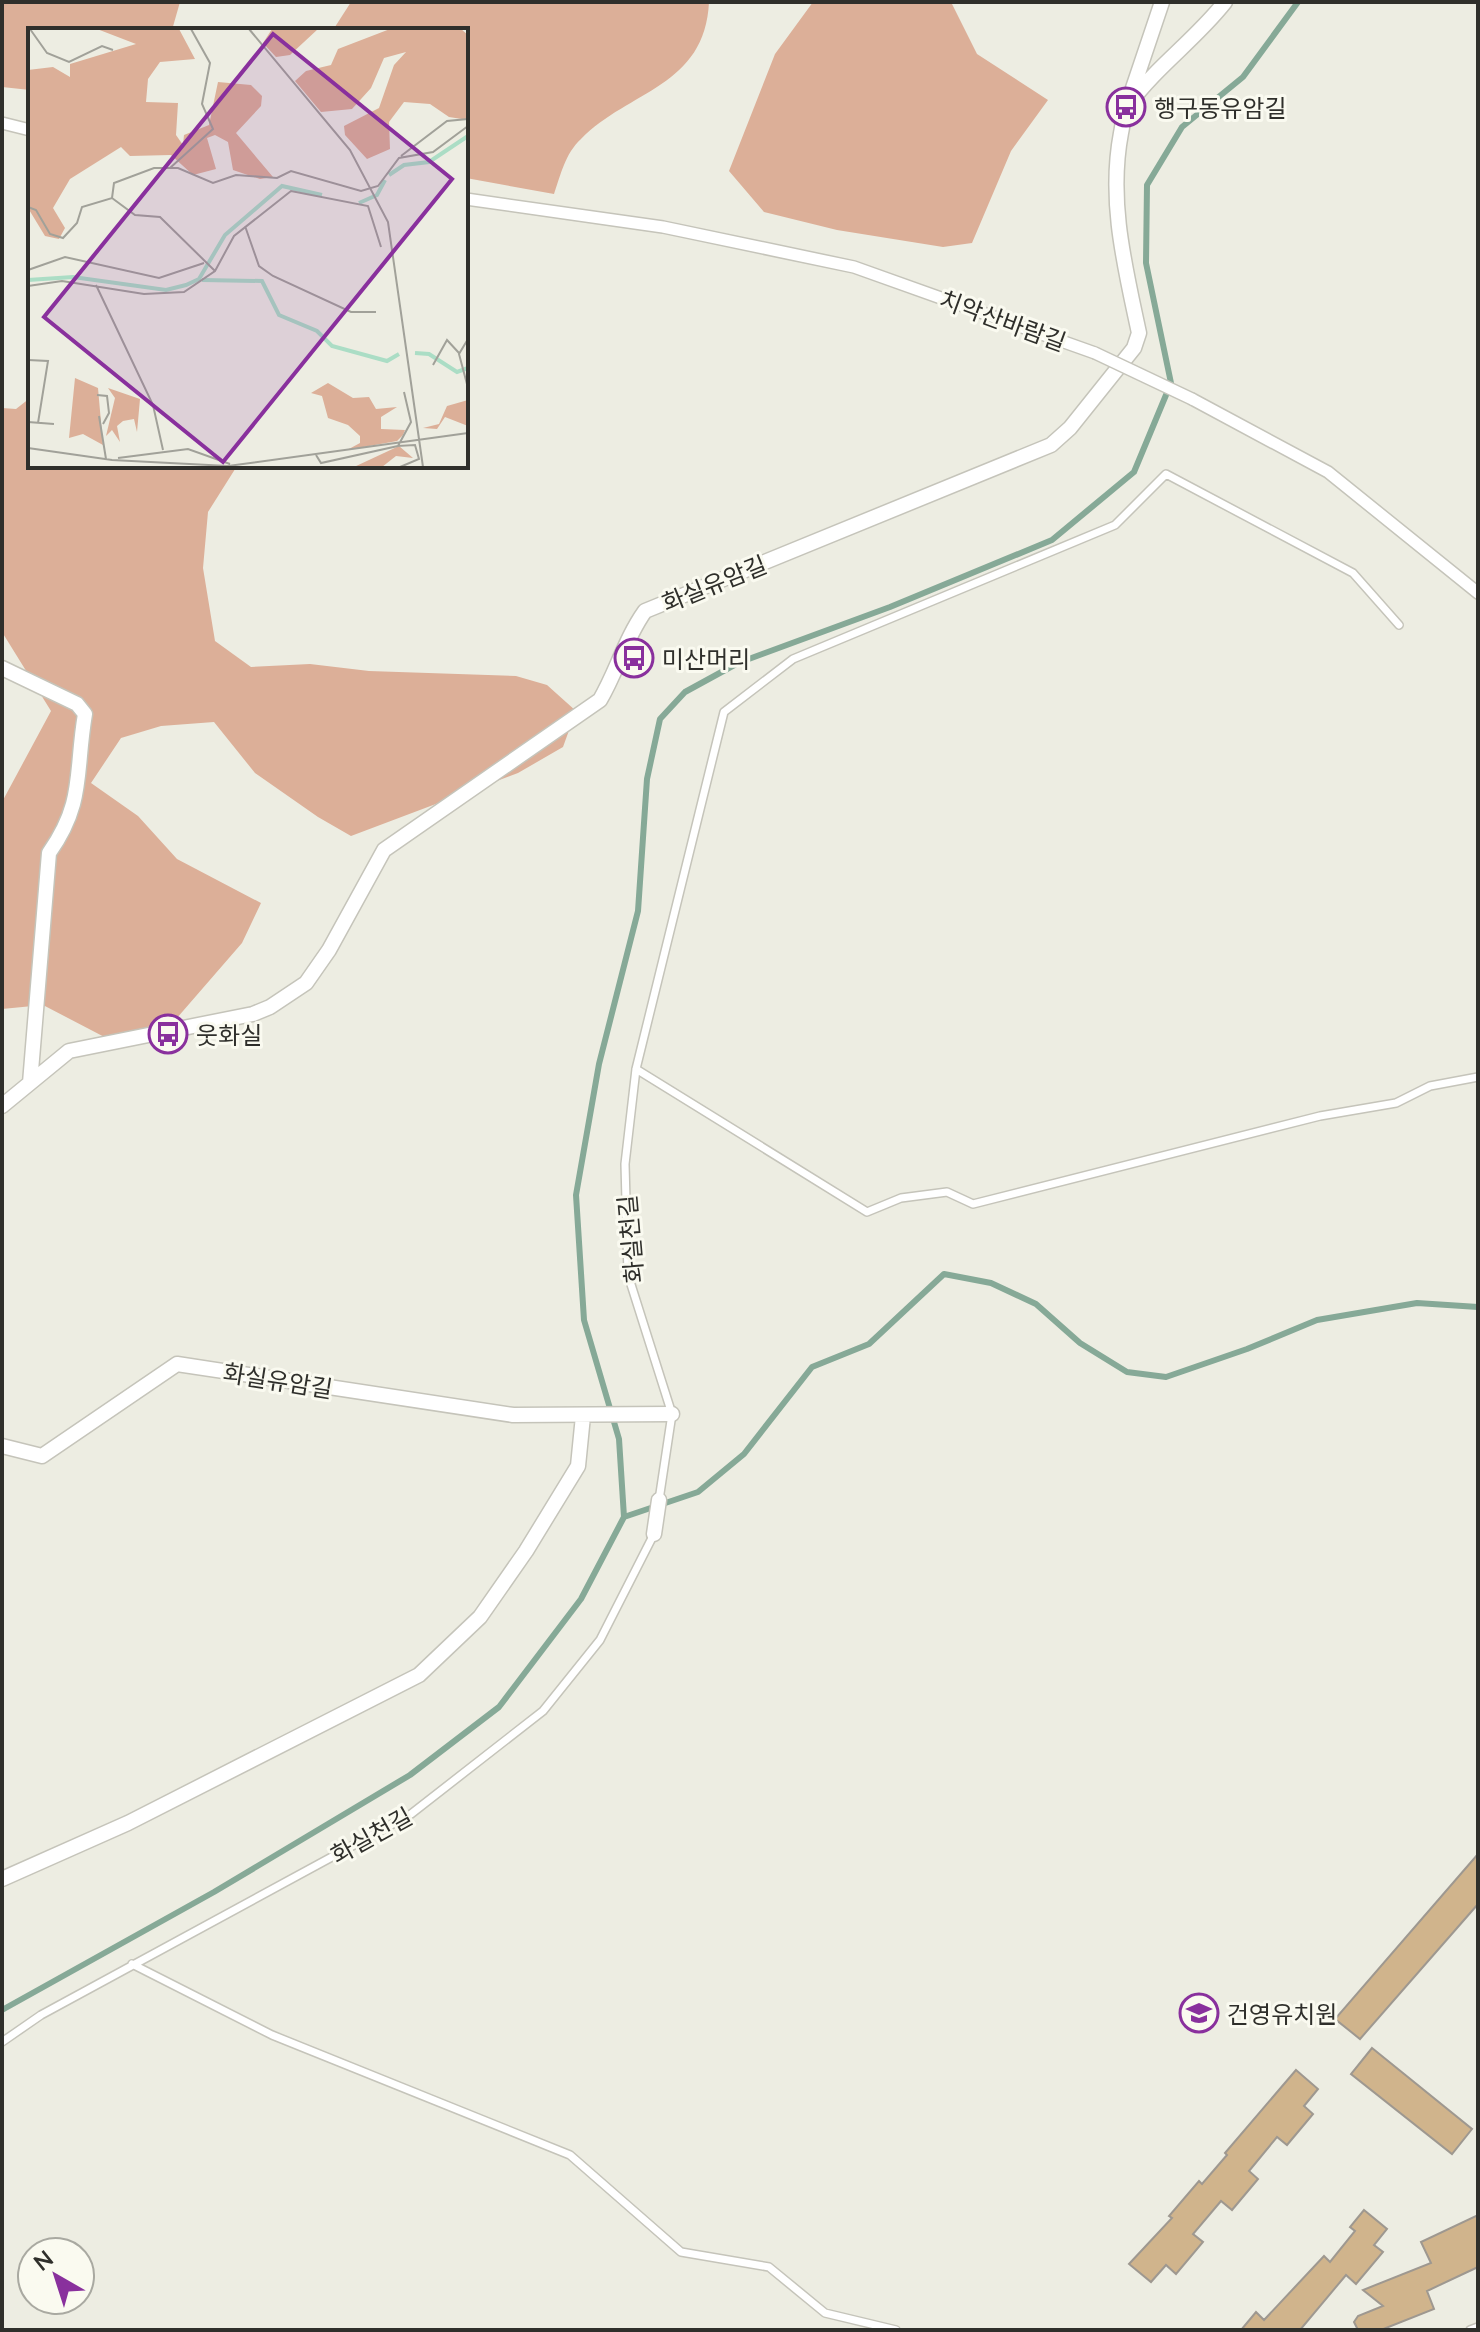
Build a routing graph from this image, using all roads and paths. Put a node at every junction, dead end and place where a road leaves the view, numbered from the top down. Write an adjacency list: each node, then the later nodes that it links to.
1 (1162, 2): 3 (street, 화실유암길)
2 (1225, 2): 3 (street, 화실유암길)
3 (1126, 108): 12 (street, 화실유암길)
4 (2, 123): 5 (street)
5 (28, 130)
6 (468, 199): 7 (street, 치악산바람길, bridge)
7 (1478, 593)
8 (1399, 625): 10 (lane)
9 (2, 668): 12 (street)
10 (636, 1069): 11 (lane); 14 (lane, 화실천길)
11 (1478, 1077)
12 (30, 1083): 13 (street, 화실유암길)
13 (2, 1106)
14 (672, 1414): 15 (street, 화실유암길); 17 (lane, 화실천길)
15 (583, 1416): 16 (street, 화실유암길); 19 (street)
16 (2, 1446)
17 (659, 1500): 18 (street)
18 (654, 1534): 20 (lane, 화실천길)
19 (2, 1879)
20 (132, 1964): 21 (lane, 화실천길); 23 (lane)
21 (2, 2042)
22 (1478, 2327): 24 (lane)
23 (896, 2330)
24 (1470, 2330)

